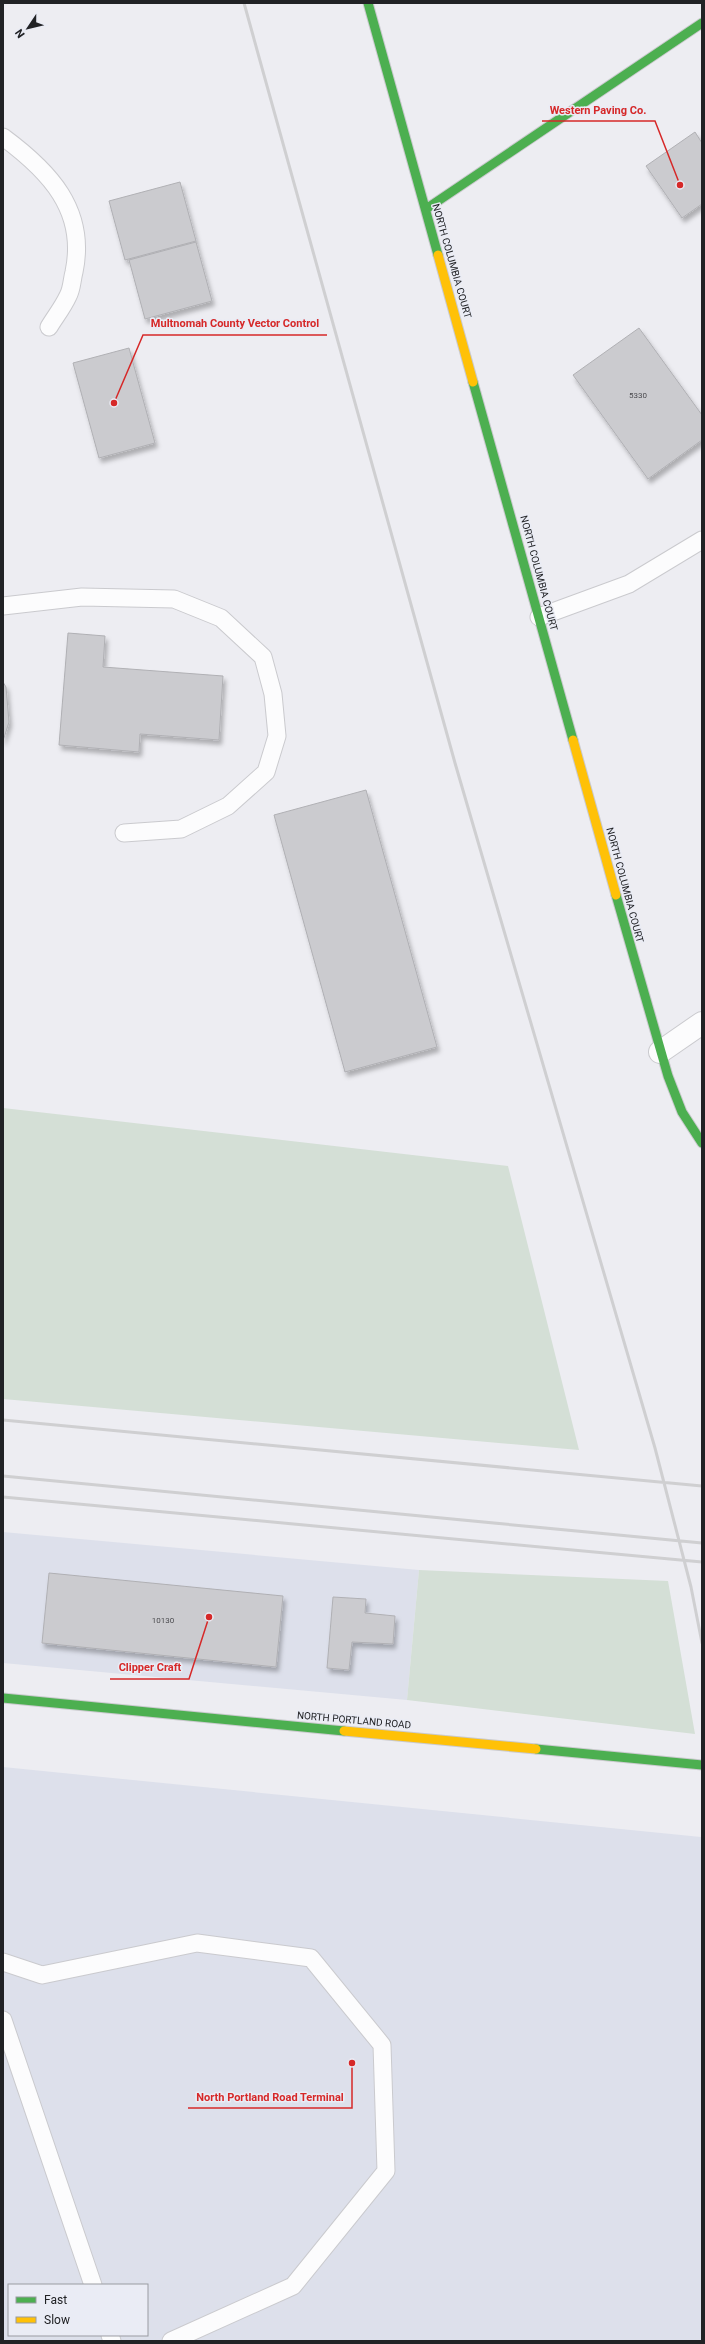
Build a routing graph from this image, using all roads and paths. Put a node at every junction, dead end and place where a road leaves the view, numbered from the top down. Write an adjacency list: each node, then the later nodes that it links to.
1 (368, 3): 4 (street, NORTH COLUMBIA COURT)
2 (702, 22): 4 (street)
3 (3, 137): 5 (lane)
4 (426, 209): 8 (street, NORTH COLUMBIA COURT)
5 (49, 327)
6 (702, 540): 8 (lane)
7 (3, 606): 9 (lane)
8 (540, 617): 11 (street, NORTH COLUMBIA COURT)
9 (124, 833)
10 (702, 1023): 11 (street)
11 (660, 1052): 12 (street, NORTH COLUMBIA COURT)
12 (702, 1143)
13 (3, 1698): 14 (street, NORTH PORTLAND ROAD)
14 (702, 1765)
15 (3, 1962): 18 (lane)
16 (3, 2020): 17 (lane)
17 (93, 2284)
18 (171, 2341)

